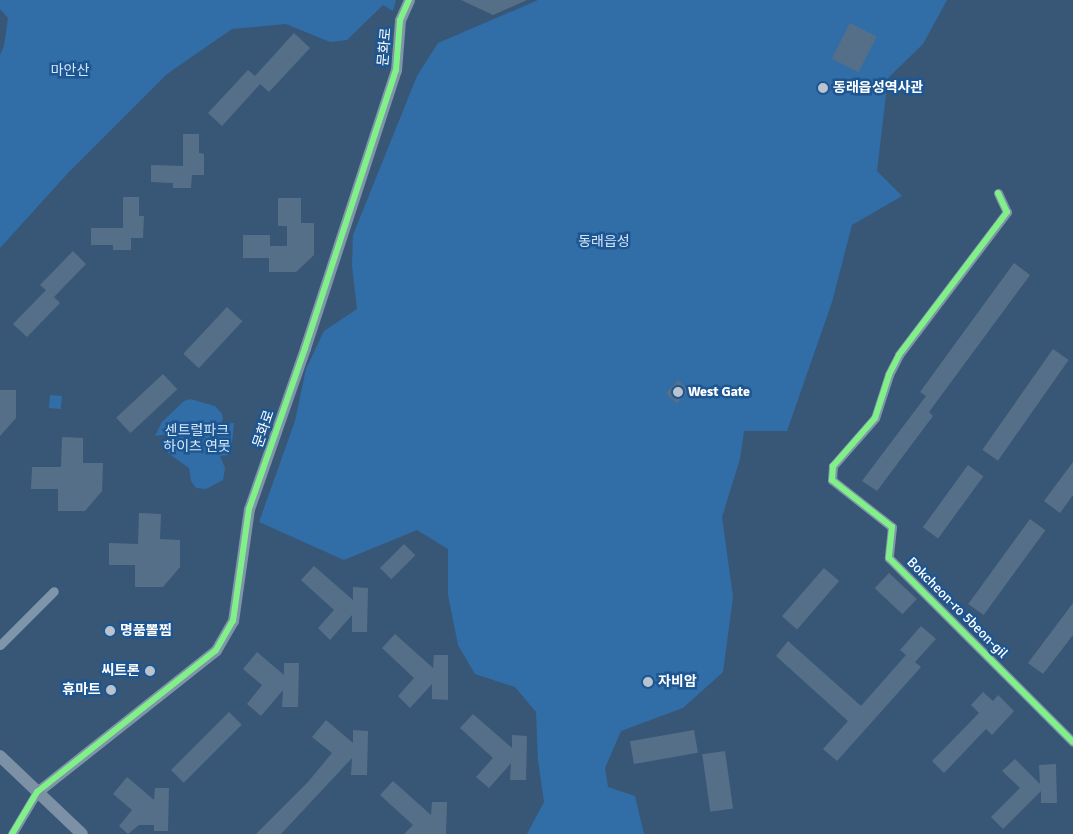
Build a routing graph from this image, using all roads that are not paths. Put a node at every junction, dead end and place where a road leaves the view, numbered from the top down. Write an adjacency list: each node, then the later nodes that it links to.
1 (409, 0): 7 (street, 문화로)
2 (998, 193): 5 (street, Bokcheon-ro 5beon-gil)
3 (54, 591): 4 (street)
4 (0, 645)
5 (1073, 742)
6 (0, 756): 7 (main road)
7 (37, 792): 8 (street); 9 (main road)
8 (12, 834)
9 (82, 834)

